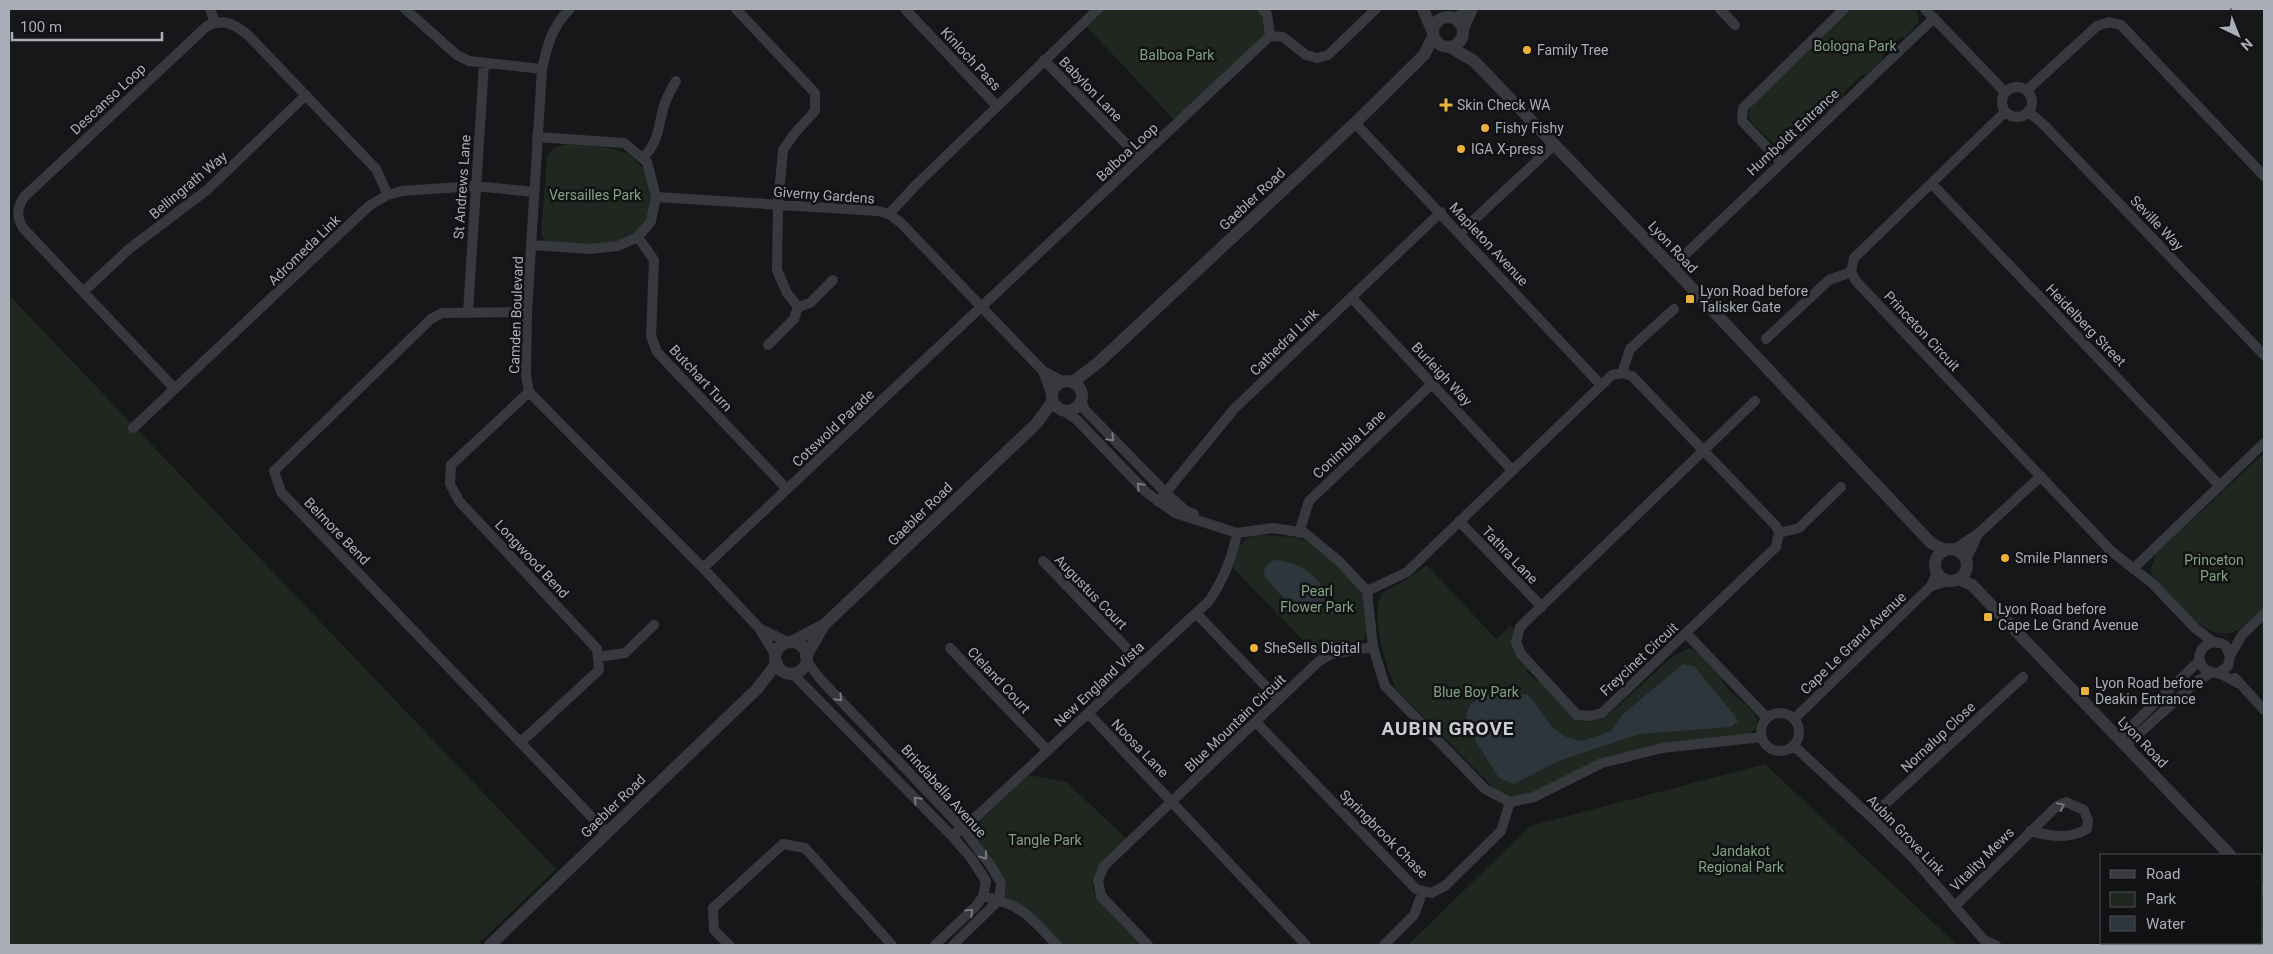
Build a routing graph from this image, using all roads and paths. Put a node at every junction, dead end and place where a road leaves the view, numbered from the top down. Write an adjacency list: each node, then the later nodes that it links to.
1 (210, 9): 17 (street)
2 (406, 9): 26 (street)
3 (570, 9): 27 (street, Camden Boulevard)
4 (736, 9): 47 (street)
5 (905, 9): 32 (street, Kinloch Pass)
6 (1098, 9): 24 (street)
7 (1262, 9): 21 (street)
8 (1376, 9): 21 (street)
9 (1424, 9): 16 (street); 19 (street)
10 (1471, 9): 15 (street); 20 (street)
11 (1720, 9): 18 (street)
12 (1844, 9): 40 (street)
13 (1926, 9): 14 (street)
14 (1934, 18): 30 (street); 40 (street, Humboldt Entrance)
15 (1454, 19): 16 (street); 20 (street)
16 (1440, 20): 19 (street)
17 (215, 22): 31 (street); 50 (street, Descanso Loop)
18 (1735, 25)
19 (1433, 34): 22 (street); 23 (street, Gaebler Road)
20 (1462, 34): 22 (street); 25 (street, Lyon Road)
21 (1270, 36): 39 (street, Balboa Loop)
22 (1448, 47): 23 (street, Gaebler Road); 25 (street, Lyon Road)
23 (1424, 55): 35 (street, Gaebler Road)
24 (1044, 60): 32 (street); 39 (street, Babylon Lane)
25 (1474, 61): 37 (street, Lyon Road)
26 (484, 64): 27 (street); 43 (street, St Andrews Lane)
27 (542, 69): 36 (street, Camden Boulevard)
28 (676, 81): 38 (street)
29 (2026, 90): 30 (street); 33 (street); 41 (street)
30 (2005, 92): 34 (street)
31 (306, 95): 45 (street); 57 (street, Bellingrath Way)
32 (997, 106): 49 (street)
33 (2028, 111): 34 (street); 66 (street, Seville Way)
34 (2005, 112): 42 (street)
35 (1355, 123): 48 (street, Mapleton Avenue); 72 (street, Gaebler Road)
36 (537, 137): 38 (street); 44 (street, Camden Boulevard)
37 (1555, 144): 51 (street); 54 (street, Lyon Road)
38 (643, 158): 46 (street)
39 (1140, 158): 60 (street, Balboa Loop)
40 (1782, 163): 54 (street, Humboldt Entrance)
41 (2264, 176)
42 (1932, 184): 55 (street); 81 (street, Heidelberg Street)
43 (475, 186): 44 (street, Adromeda Link); 45 (street, Adromeda Link); 62 (street, St Andrews Lane)
44 (534, 192): 53 (street, Camden Boulevard)
45 (388, 195): 71 (street, Adromeda Link)
46 (656, 197): 47 (street, Giverny Gardens); 52 (street)
47 (778, 206): 49 (street, Giverny Gardens); 59 (street)
48 (1441, 212): 51 (street, Mapleton Avenue); 58 (street, Cathedral Link)
49 (889, 214): 60 (street, Giverny Gardens)
50 (13, 217): 57 (street, Descanso Loop)
51 (1460, 233): 70 (street, Mapleton Avenue)
52 (638, 237): 53 (street); 83 (street, Butchart Turn)
53 (532, 245): 63 (street, Camden Boulevard)
54 (1672, 267): 91 (street, Lyon Road)
55 (1851, 272): 64 (street); 80 (street, Princeton Circuit)
56 (833, 280): 59 (street)
57 (83, 292): 71 (street, Descanso Loop)
58 (1351, 297): 69 (street, Burleigh Way); 84 (street, Cathedral Link)
59 (798, 307): 65 (street)
60 (982, 308): 67 (street, Giverny Gardens); 83 (street, Cotswold Parade)
61 (1674, 309): 68 (street)
62 (468, 312): 63 (street, Belmore Bend); 129 (street, Belmore Bend)
63 (527, 312): 73 (street, Camden Boulevard)
64 (1766, 338)
65 (768, 345)
66 (2264, 356)
67 (1044, 371): 72 (street, Giverny Gardens); 75 (street, Giverny Gardens)
68 (1622, 373): 70 (street); 78 (street)
69 (1432, 384): 79 (street, Burleigh Way); 88 (street, Conimbla Lane)
70 (1601, 385): 79 (street)
71 (174, 388): 76 (street, Adromeda Link)
72 (1074, 388): 75 (street, Gaebler Road); 75 (street, Gaebler Road); 84 (street, one-way to 84)
73 (530, 392): 95 (street, Camden Boulevard); 114 (street, Longwood Bend)
74 (1755, 401): 78 (street, Freycinet Circuit)
75 (1057, 404): 85 (street, one-way to 75); 104 (street, Gaebler Road)
76 (133, 428)
77 (2264, 443): 81 (street)
78 (1703, 450): 89 (street); 100 (street, Freycinet Circuit)
79 (1512, 470): 86 (street)
80 (2040, 476): 90 (street); 96 (street, Princeton Circuit)
81 (2220, 486): 96 (street)
82 (1842, 487): 89 (street)
83 (787, 490): 95 (street, Cotswold Parade)
84 (1166, 493): 85 (street, Cathedral Link); 87 (street)
85 (1158, 502): 87 (street)
86 (1459, 521): 99 (street); 100 (street, Tathra Lane)
87 (1233, 531): 88 (street); 101 (street, New England Vista)
88 (1299, 533): 99 (street)
89 (1780, 533): 107 (street, Freycinet Circuit)
90 (1979, 534): 92 (street); 97 (street)
91 (1931, 543): 92 (street, Lyon Road); 94 (street)
92 (1950, 550): 94 (street); 97 (street)
93 (1043, 561): 117 (street, Augustus Court)
94 (1936, 567): 97 (street); 98 (street, Cape Le Grand Avenue)
95 (703, 568): 105 (street, Camden Boulevard)
96 (2133, 569): 106 (street, Princeton Circuit)
97 (1960, 573): 98 (street, Cape Le Grand Avenue); 130 (street, Lyon Road)
98 (1931, 586): 126 (street, Cape Le Grand Avenue)
99 (1367, 591): 111 (street)
100 (1542, 607): 107 (street, Freycinet Circuit)
101 (1196, 613): 117 (street, New England Vista); 122 (street)
102 (2264, 614): 108 (street)
103 (654, 625): 114 (street)
104 (824, 625): 109 (street, Gaebler Road); 115 (street, Gaebler Road)
105 (758, 628): 109 (street, Camden Boulevard); 118 (street, Camden Boulevard)
106 (2195, 628): 110 (street, Princeton Circuit); 113 (street, Princeton Circuit)
107 (1687, 634): 125 (street)
108 (2242, 635): 110 (street); 116 (street)
109 (790, 642): 115 (street); 118 (street)
110 (2218, 643): 113 (street); 116 (street)
111 (1373, 647): 122 (street, Blue Mountain Circuit); 134 (street)
112 (950, 648): 132 (street, Cleland Court)
113 (2201, 656): 119 (street); 130 (street)
114 (598, 658): 129 (street)
115 (807, 659): 118 (street); 136 (street, Brindabella Avenue, one-way to 136)
116 (2229, 661): 119 (street); 121 (street)
117 (1141, 663): 124 (street, New England Vista)
118 (782, 666): 138 (street, Gaebler Road); 139 (street, Brindabella Avenue, one-way to 118)
119 (2215, 672): 121 (street); 130 (street)
120 (2023, 677): 135 (street, Nornalup Close)
121 (2238, 683): 123 (street)
122 (1279, 700): 127 (street, Blue Mountain Circuit)
123 (2264, 710)
124 (1088, 713): 132 (street, New England Vista); 133 (street, Noosa Lane)
125 (1767, 718): 126 (street); 128 (street)
126 (1794, 719): 131 (street)
127 (1256, 722): 133 (street, Blue Mountain Circuit); 141 (street, Springbrook Chase)
128 (1762, 737): 131 (street); 134 (street)
129 (521, 742): 138 (street, Belmore Bend)
130 (2122, 742): 140 (street, Lyon Road)
131 (1793, 745): 135 (street, Aubin Grove Link)
132 (1048, 751): 136 (street, New England Vista)
133 (1173, 802): 151 (street, Blue Mountain Circuit); 152 (street)
134 (1510, 802): 141 (street, Springbrook Chase)
135 (1871, 817): 144 (street, Aubin Grove Link)
136 (963, 829): 139 (street, New England Vista); 143 (street, Brindabella Avenue, one-way to 143)
137 (2030, 831): 137 (street, Vitality Mews, one-way to 137); 144 (street, Vitality Mews)
138 (607, 833): 145 (street, Gaebler Road)
139 (951, 835): 142 (street, Brindabella Avenue)
140 (2229, 854)
141 (1423, 891): 153 (street)
142 (984, 896): 143 (street); 148 (street, one-way to 142)
143 (999, 900): 149 (street); 150 (street)
144 (1954, 906): 154 (street, Aubin Grove Link)
145 (490, 945)
146 (729, 945): 147 (street)
147 (892, 945)
148 (935, 945)
149 (953, 945)
150 (1057, 945)
151 (1148, 945)
152 (1306, 945)
153 (1384, 945)
154 (1996, 945)

